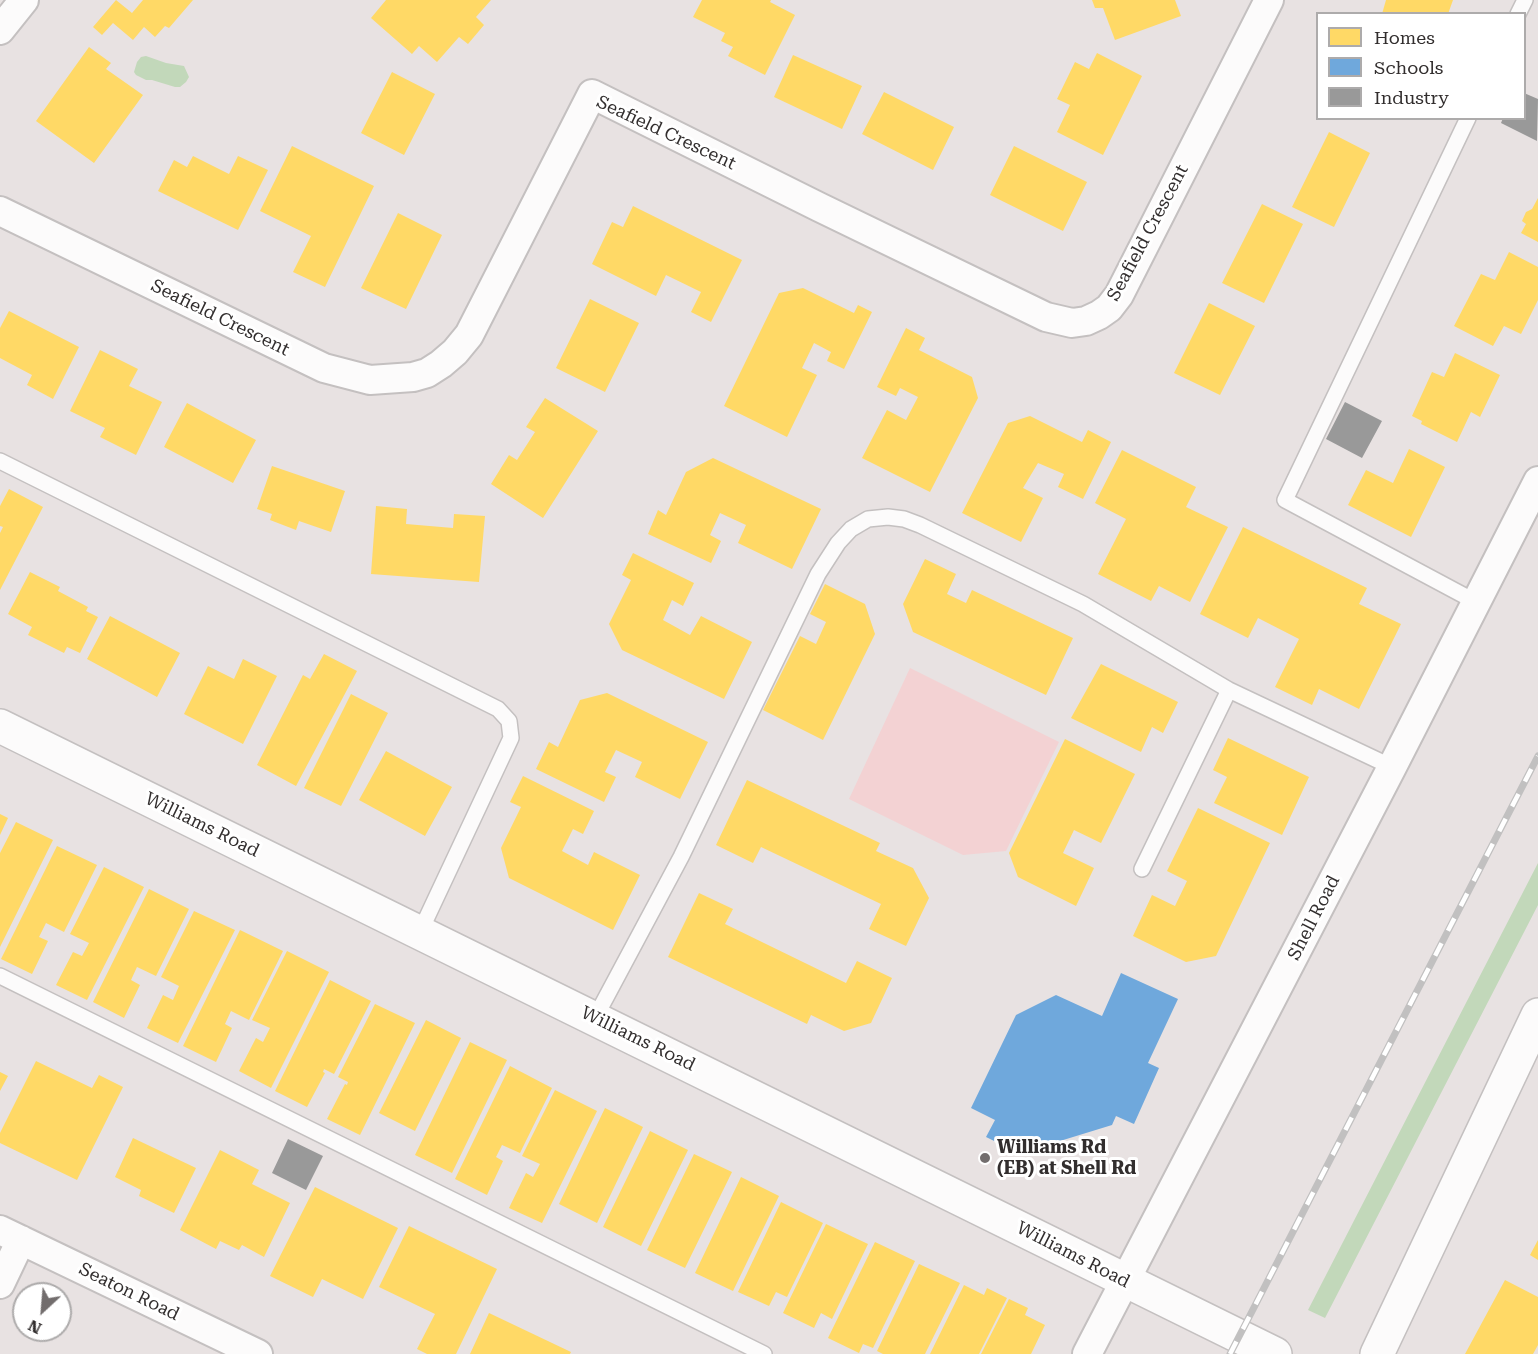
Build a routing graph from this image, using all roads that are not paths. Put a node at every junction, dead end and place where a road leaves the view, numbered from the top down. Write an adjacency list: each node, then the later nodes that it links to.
1 (24, 0): 3 (street)
2 (1269, 0): 5 (street, Seafield Crescent)
3 (0, 30)
4 (1467, 120): 8 (lane)
5 (0, 211)
6 (0, 461): 13 (lane)
7 (1538, 481): 8 (street, Shell Road)
8 (1476, 602): 11 (street, Shell Road)
9 (1229, 690): 11 (lane); 12 (lane); 16 (lane)
10 (0, 726): 13 (street, Williams Road)
11 (1392, 767): 18 (street, Shell Road)
12 (1142, 869)
13 (420, 932): 16 (street, Williams Road)
14 (0, 976): 21 (lane)
15 (1538, 1014): 24 (street)
16 (595, 1018): 18 (street, Williams Road)
17 (11, 1235): 19 (street); 20 (street, Seaton Road)
18 (1125, 1282): 22 (street, Shell Road); 23 (street, Williams Road)
19 (0, 1284)
20 (258, 1354)
21 (764, 1354)
22 (1087, 1354)
23 (1275, 1354)
24 (1377, 1354)

